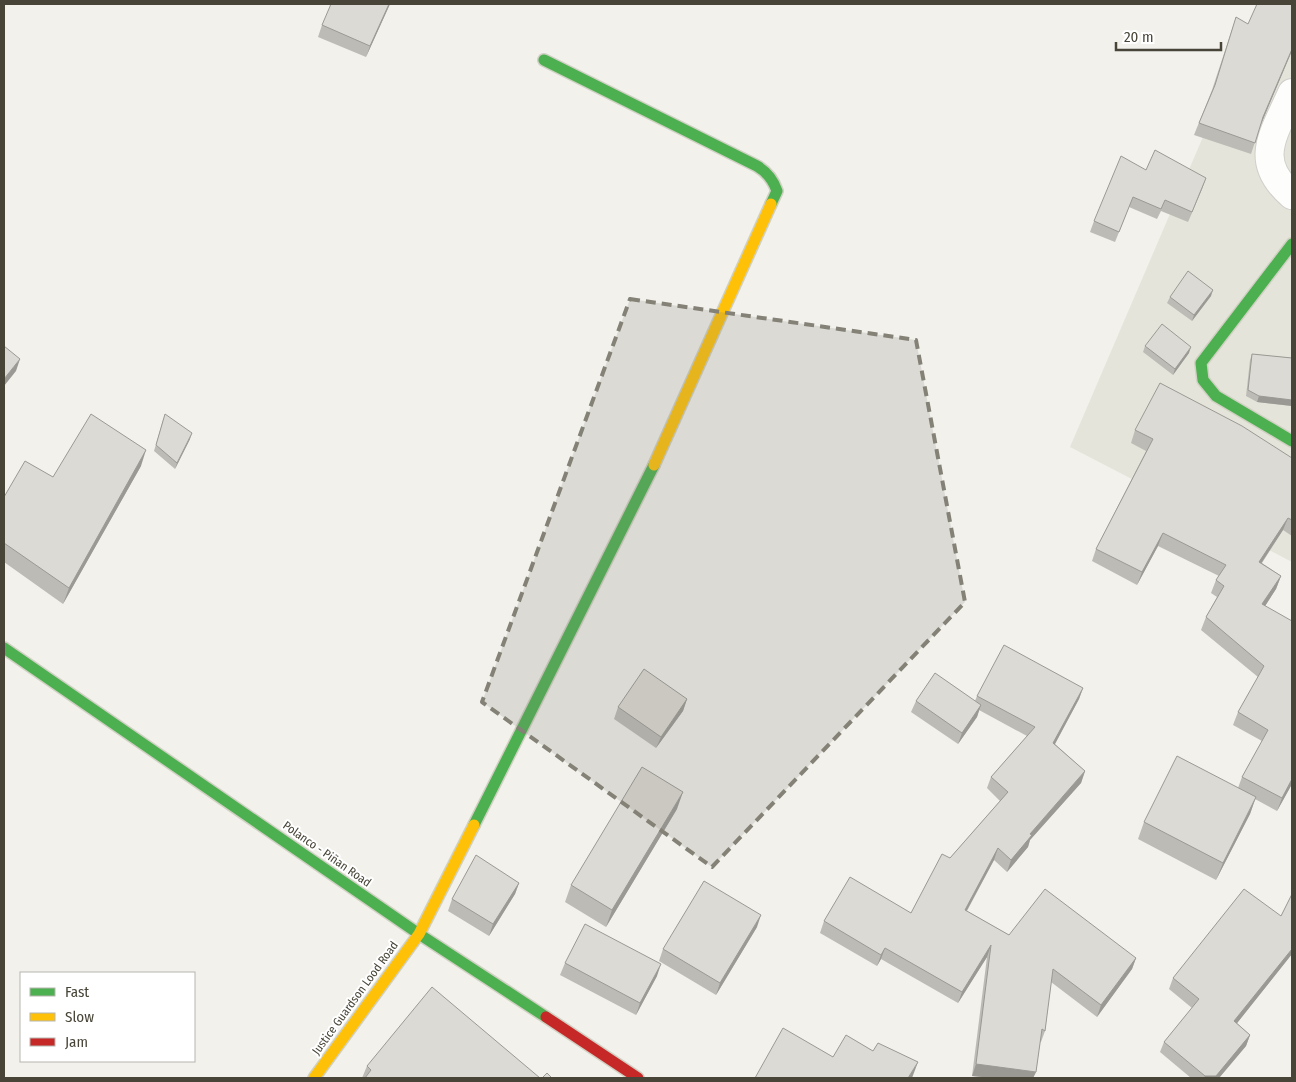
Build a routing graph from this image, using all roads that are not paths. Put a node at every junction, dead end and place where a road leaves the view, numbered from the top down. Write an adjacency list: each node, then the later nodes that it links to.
1 (544, 60): 7 (street, Justice Guardson Lood Road)
2 (1292, 93): 3 (street)
3 (1292, 195)
4 (1292, 244): 5 (street)
5 (1292, 441)
6 (4, 648): 7 (street, Polanco - Piñan Road)
7 (418, 934): 8 (street, Justice Guardson Lood Road); 9 (street, Polanco - Piñan Road)
8 (314, 1078)
9 (638, 1078)

